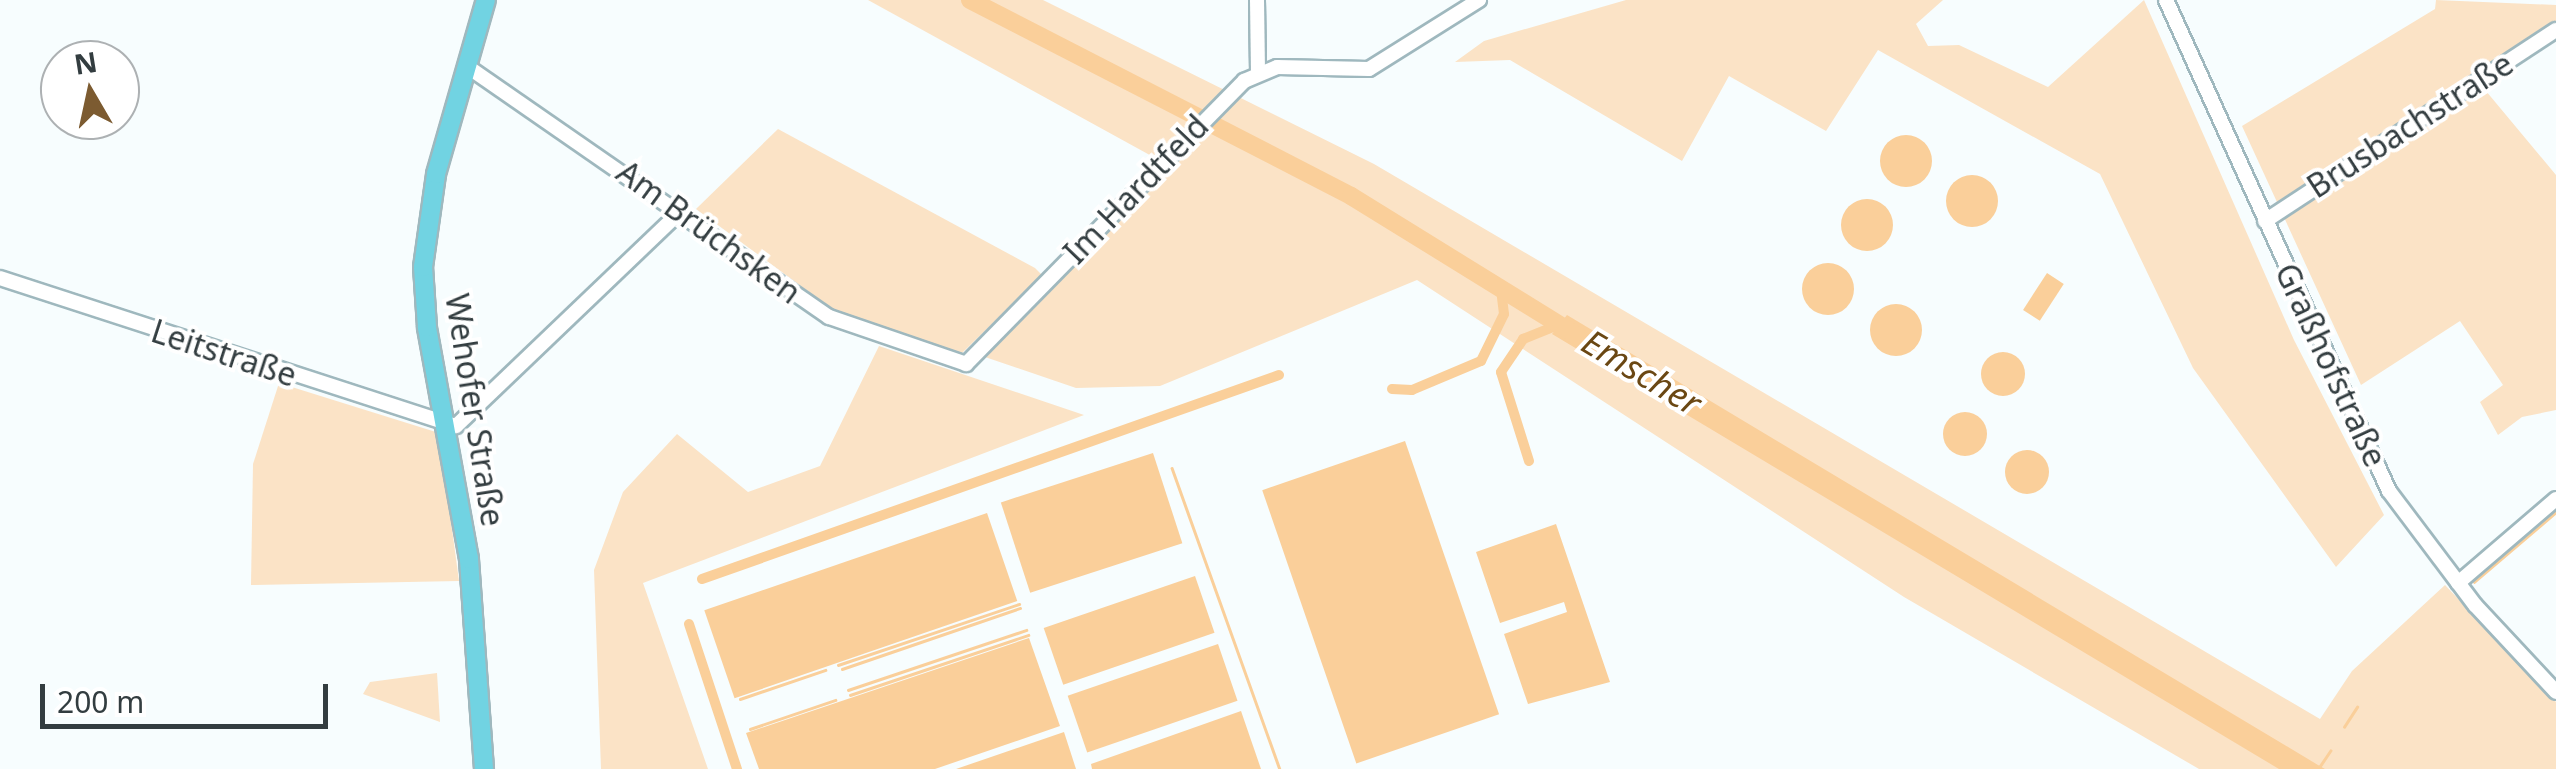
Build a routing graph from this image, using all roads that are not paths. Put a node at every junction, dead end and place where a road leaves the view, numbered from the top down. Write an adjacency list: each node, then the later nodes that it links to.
1 (486, 0): 6 (main road, Wehofer Straße)
2 (1258, 0): 7 (street)
3 (1479, 0): 7 (street)
4 (2166, 0): 9 (street, Graßhofstraße)
5 (2556, 30): 9 (street, Brusbachstraße)
6 (468, 67): 8 (street, Am Brüchsken); 12 (main road, Wehofer Straße)
7 (1258, 74): 11 (street, Im Hardtfeld)
8 (681, 211): 11 (street, Am Brüchsken); 12 (street)
9 (2264, 221): 14 (street, Graßhofstraße)
10 (0, 278): 12 (street, Leitstraße)
11 (966, 364)
12 (448, 426): 16 (main road, Wehofer Straße)
13 (2556, 499): 14 (street)
14 (2458, 583): 15 (street, Graßhofstraße)
15 (2556, 692)
16 (484, 769)

